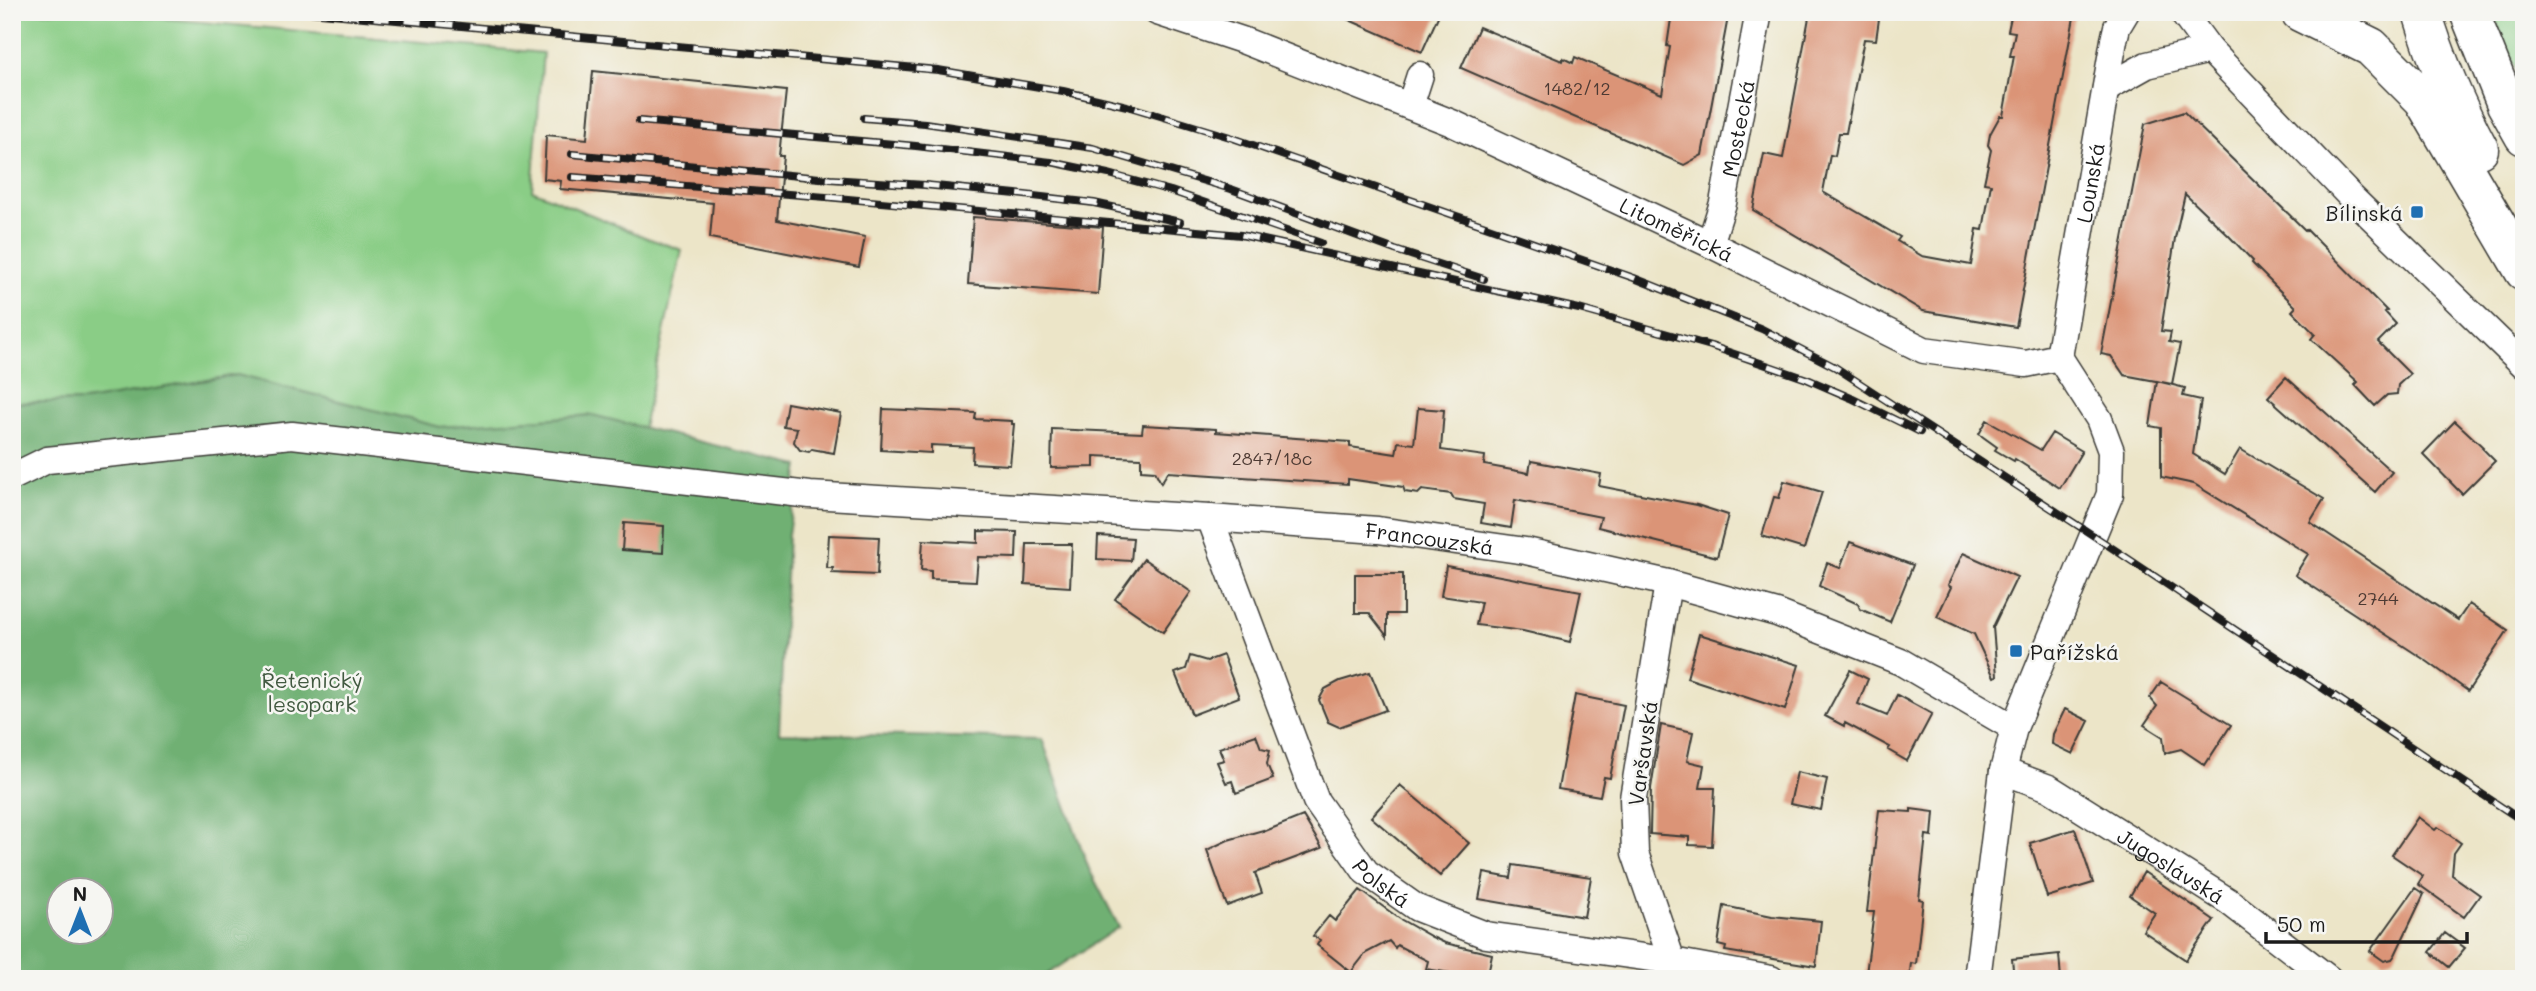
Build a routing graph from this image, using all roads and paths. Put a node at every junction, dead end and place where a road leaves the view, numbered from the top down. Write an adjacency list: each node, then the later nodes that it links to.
1 (1157, 12): 11 (street, Litoměřická)
2 (1759, 12): 14 (street, Mostecká)
3 (2126, 12): 10 (street, Lounská)
4 (2182, 12): 8 (street)
5 (2300, 12): 15 (highway)
6 (2422, 12): 13 (highway)
7 (2469, 12): 12 (highway)
8 (2210, 50): 10 (street); 17 (street)
9 (1420, 75): 11 (street)
10 (2106, 88): 16 (street, Lounská)
11 (1410, 106): 14 (street, Litoměřická)
12 (2524, 135)
13 (2524, 229)
14 (1710, 244): 16 (street, Litoměřická)
15 (2524, 271)
16 (2059, 357): 21 (street)
17 (2524, 365)
18 (12, 477): 19 (street, Francouzská)
19 (1210, 518): 20 (street, Francouzská); 23 (street, Polská)
20 (1668, 583): 21 (street, Francouzská); 23 (street, Varšavská)
21 (2014, 728): 22 (street)
22 (2003, 771): 25 (street); 26 (street, Jugoslávská)
23 (1672, 961): 24 (street, Polská)
24 (1771, 979)
25 (1977, 979)
26 (2329, 979)

